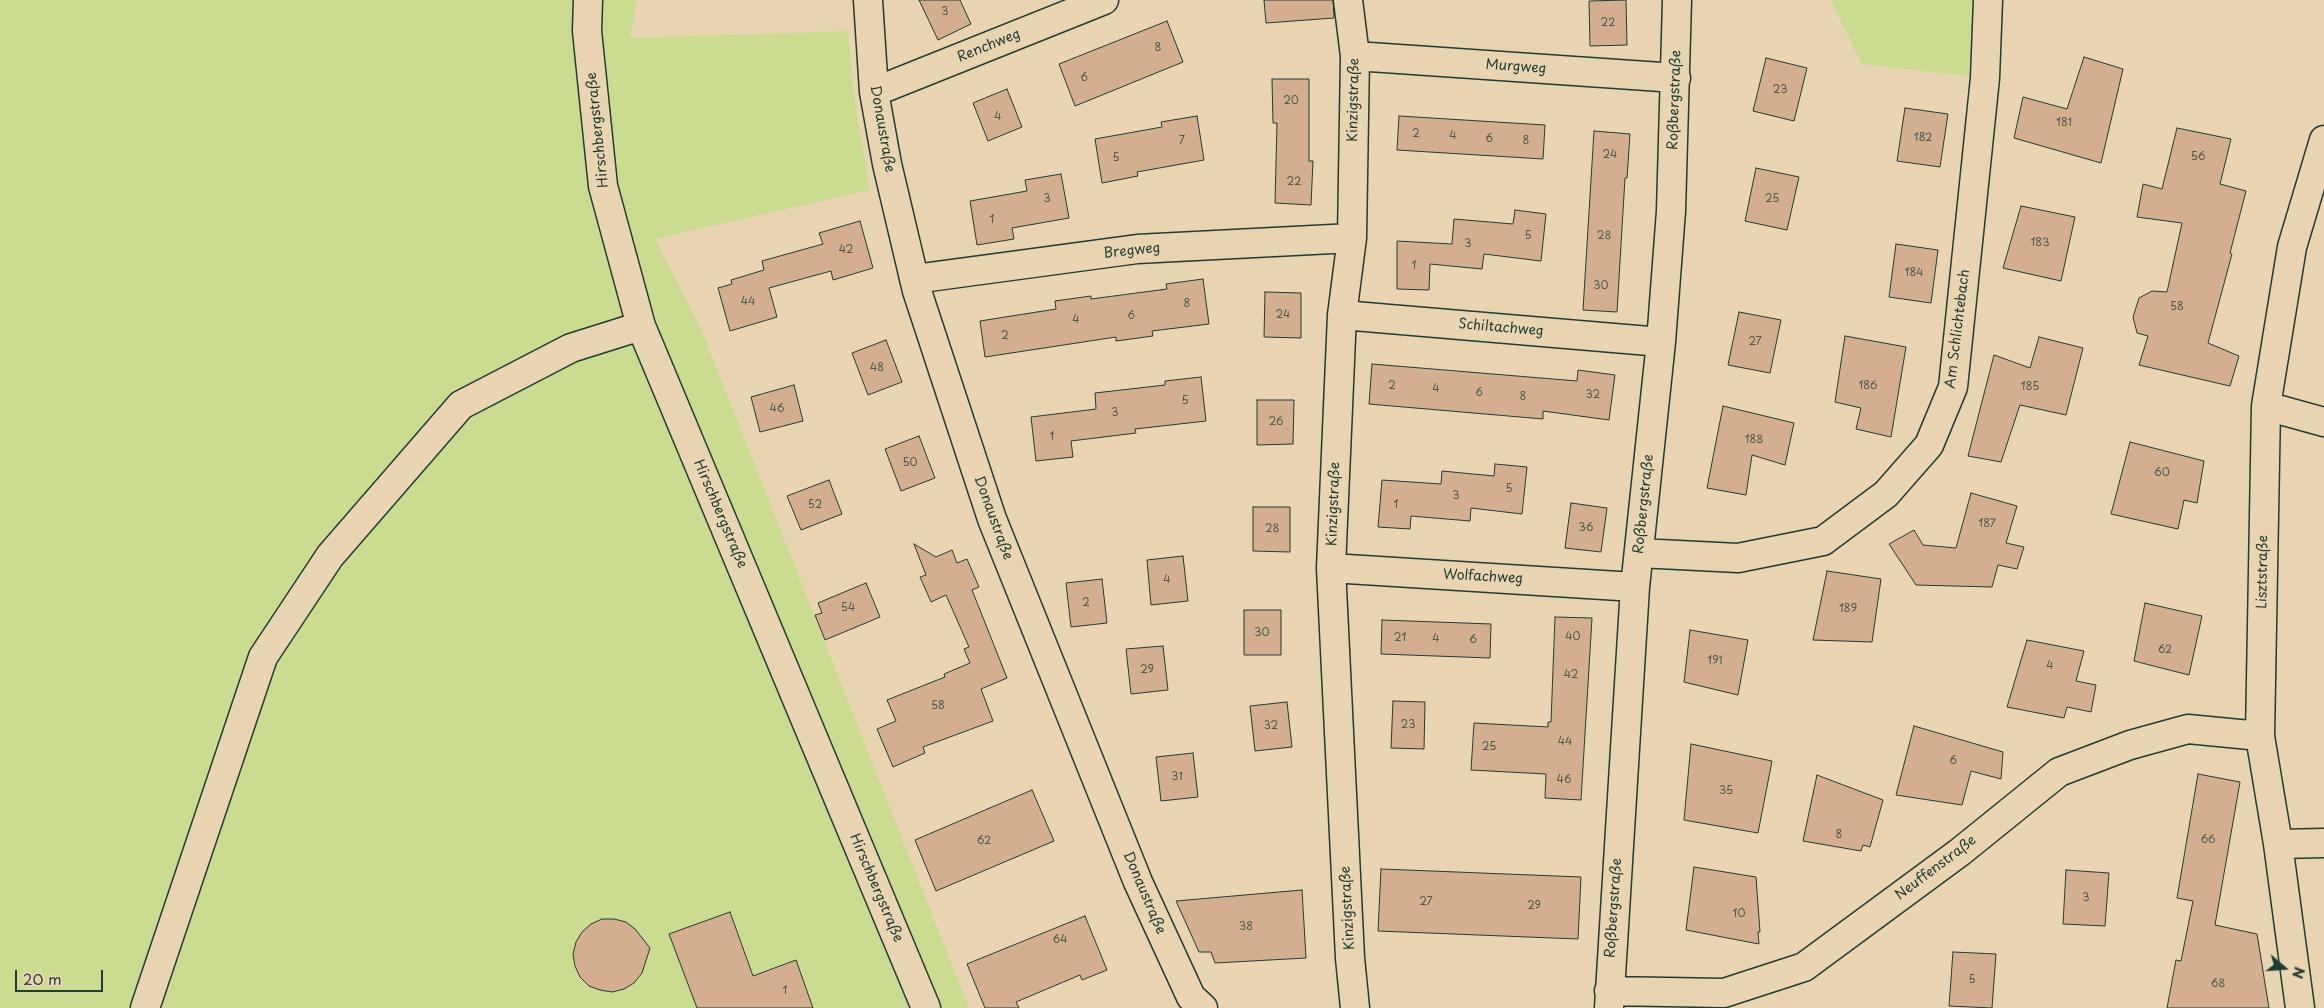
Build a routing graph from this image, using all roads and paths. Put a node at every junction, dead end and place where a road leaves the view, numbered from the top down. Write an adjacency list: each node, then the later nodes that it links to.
1 (588, 0): 14 (street, Hirschbergstraße)
2 (868, 0): 9 (street, Donaustraße)
3 (1104, 0): 9 (street, Renchweg)
4 (1348, 0): 7 (street, Kinzigstraße)
5 (1677, 0): 8 (street, Roßbergstraße)
6 (1988, 0): 18 (street, Am Schlichtebach)
7 (1355, 56): 8 (street, Murgweg); 11 (street, Kinzigstraße)
8 (1676, 78): 15 (street, Roßbergstraße)
9 (874, 92): 12 (street, Donaustraße)
10 (2324, 140): 16 (street, Lisztstraße)
11 (1352, 238): 12 (street, Bregweg); 13 (street, Kinzigstraße)
12 (914, 279): 27 (street, Donaustraße)
13 (1342, 315): 15 (street, Schiltachweg); 19 (street, Kinzigstraße)
14 (641, 326): 25 (street); 26 (street, Hirschbergstraße)
15 (1660, 342): 18 (street, Roßbergstraße)
16 (2266, 406): 17 (street); 21 (street, Lisztstraße)
17 (2324, 422)
18 (1639, 553): 20 (street, Roßbergstraße)
19 (1331, 568): 20 (street, Wolfachweg); 28 (street, Kinzigstraße)
20 (1635, 587): 24 (street, Roßbergstraße)
21 (2260, 736): 23 (street, Lisztstraße); 24 (street, Neuffenstraße)
22 (2324, 843): 23 (street)
23 (2278, 844): 29 (street, Lisztstraße)
24 (1609, 999)
25 (145, 1008)
26 (926, 1008)
27 (1203, 1008)
28 (1355, 1008)
29 (2300, 1008)

